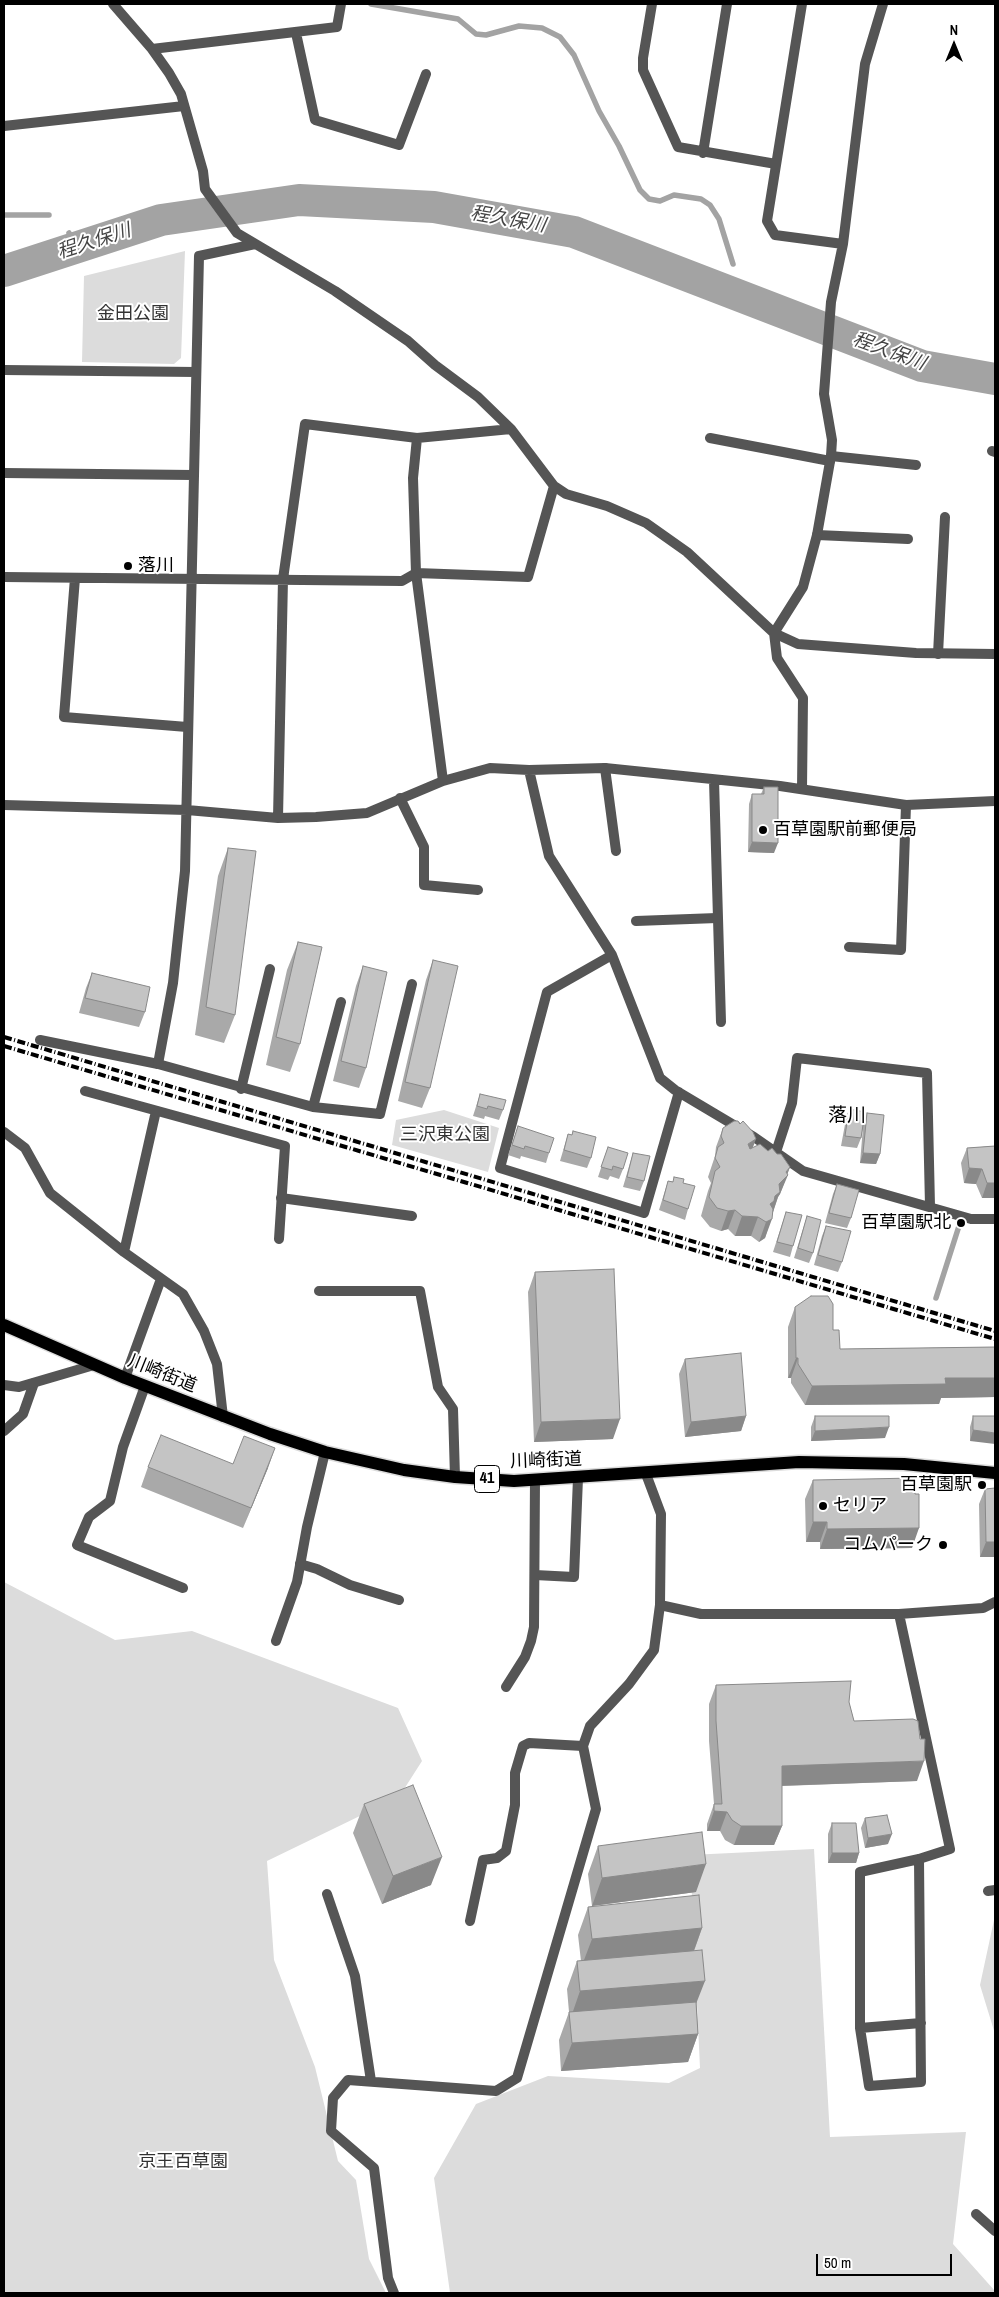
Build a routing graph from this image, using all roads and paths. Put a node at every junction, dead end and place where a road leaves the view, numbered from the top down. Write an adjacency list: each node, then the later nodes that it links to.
1 (113, 4): 8 (street)
2 (341, 4): 7 (street)
3 (652, 4): 12 (street)
4 (727, 4): 12 (street)
5 (802, 4): 13 (street)
6 (882, 4): 15 (street)
7 (296, 33): 8 (street); 9 (street)
8 (152, 49): 10 (street)
9 (426, 74)
10 (184, 106): 11 (street); 14 (street)
11 (4, 126)
12 (703, 153): 13 (street)
13 (776, 164): 15 (street)
14 (255, 244): 17 (street); 18 (street)
15 (843, 244): 21 (street)
16 (4, 370): 17 (street)
17 (196, 372): 24 (street)
18 (511, 429): 19 (street); 25 (street)
19 (417, 438): 29 (street); 32 (street)
20 (710, 438): 21 (street)
21 (830, 458): 22 (street); 27 (street)
22 (916, 465)
23 (4, 473): 24 (street)
24 (193, 475): 33 (street)
25 (554, 486): 29 (street); 34 (street)
26 (945, 517): 35 (street)
27 (817, 535): 28 (street); 34 (street)
28 (908, 539)
29 (416, 573): 32 (street); 40 (street)
30 (4, 577): 31 (street)
31 (75, 578): 33 (street); 37 (street)
32 (283, 579): 33 (street); 48 (street)
33 (192, 580): 37 (street)
34 (774, 633): 35 (street); 42 (street)
35 (938, 654): 36 (street)
36 (995, 654)
37 (188, 727): 47 (street)
38 (605, 768): 39 (street); 41 (street); 49 (street)
39 (530, 770): 40 (street); 54 (street)
40 (443, 780): 43 (street)
41 (714, 780): 42 (street); 51 (street)
42 (802, 789): 46 (street)
43 (400, 798): 48 (street); 50 (street)
44 (995, 801): 46 (street)
45 (4, 805): 47 (street)
46 (906, 805): 53 (street)
47 (187, 810): 48 (street); 60 (street)
48 (278, 818)
49 (616, 851)
50 (478, 890)
51 (718, 918): 52 (street); 58 (street)
52 (636, 921)
53 (848, 947)
54 (612, 955): 63 (street); 63 (street)
55 (270, 969): 61 (street)
56 (412, 984): 64 (street)
57 (341, 1002): 64 (street)
58 (721, 1022)
59 (40, 1040): 60 (street)
60 (158, 1064): 61 (street)
61 (241, 1089): 64 (street)
62 (85, 1091): 65 (street)
63 (679, 1092): 67 (street)
64 (313, 1107)
65 (156, 1111): 68 (street); 73 (street)
66 (4, 1132): 73 (street)
67 (776, 1152): 69 (street); 69 (street)
68 (281, 1198): 70 (street); 72 (street)
69 (930, 1206): 71 (street)
70 (412, 1216)
71 (995, 1219)
72 (279, 1239)
73 (124, 1252): 74 (street)
74 (161, 1279): 78 (street); 82 (street)
75 (318, 1290): 87 (street)
76 (4, 1325): 77 (main road, 川崎街道 / 41)
77 (94, 1365): 78 (main road, 川崎街道 / 41); 79 (street)
78 (125, 1378): 81 (main road, 川崎街道 / 41)
79 (34, 1383): 80 (street); 83 (street)
80 (4, 1385)
81 (145, 1386): 82 (main road, 川崎街道 / 41); 92 (street)
82 (223, 1417): 84 (main road, 川崎街道 / 41)
83 (4, 1431)
84 (325, 1452): 87 (main road, 川崎街道 / 41); 90 (street)
85 (995, 1473): 86 (main road, 川崎街道 / 41)
86 (646, 1474): 88 (main road, 川崎街道 / 41); 95 (street)
87 (455, 1477): 89 (main road, 川崎街道 / 41)
88 (578, 1478): 89 (main road, 川崎街道 / 41); 91 (street)
89 (535, 1480): 91 (street)
90 (300, 1564): 93 (street); 97 (street)
91 (535, 1575): 98 (street)
92 (183, 1588)
93 (399, 1600)
94 (995, 1602): 96 (street)
95 (660, 1605): 96 (street); 99 (street)
96 (900, 1614): 100 (street)
97 (276, 1641)
98 (506, 1687)
99 (583, 1746): 102 (street); 105 (street)
100 (919, 1859): 103 (street); 104 (street)
101 (327, 1894): 105 (street)
102 (470, 1920)
103 (921, 2023): 104 (street); 104 (street)
104 (860, 2028)
105 (371, 2082): 108 (street)
106 (976, 2214): 107 (street)
107 (995, 2231)
108 (394, 2293)

